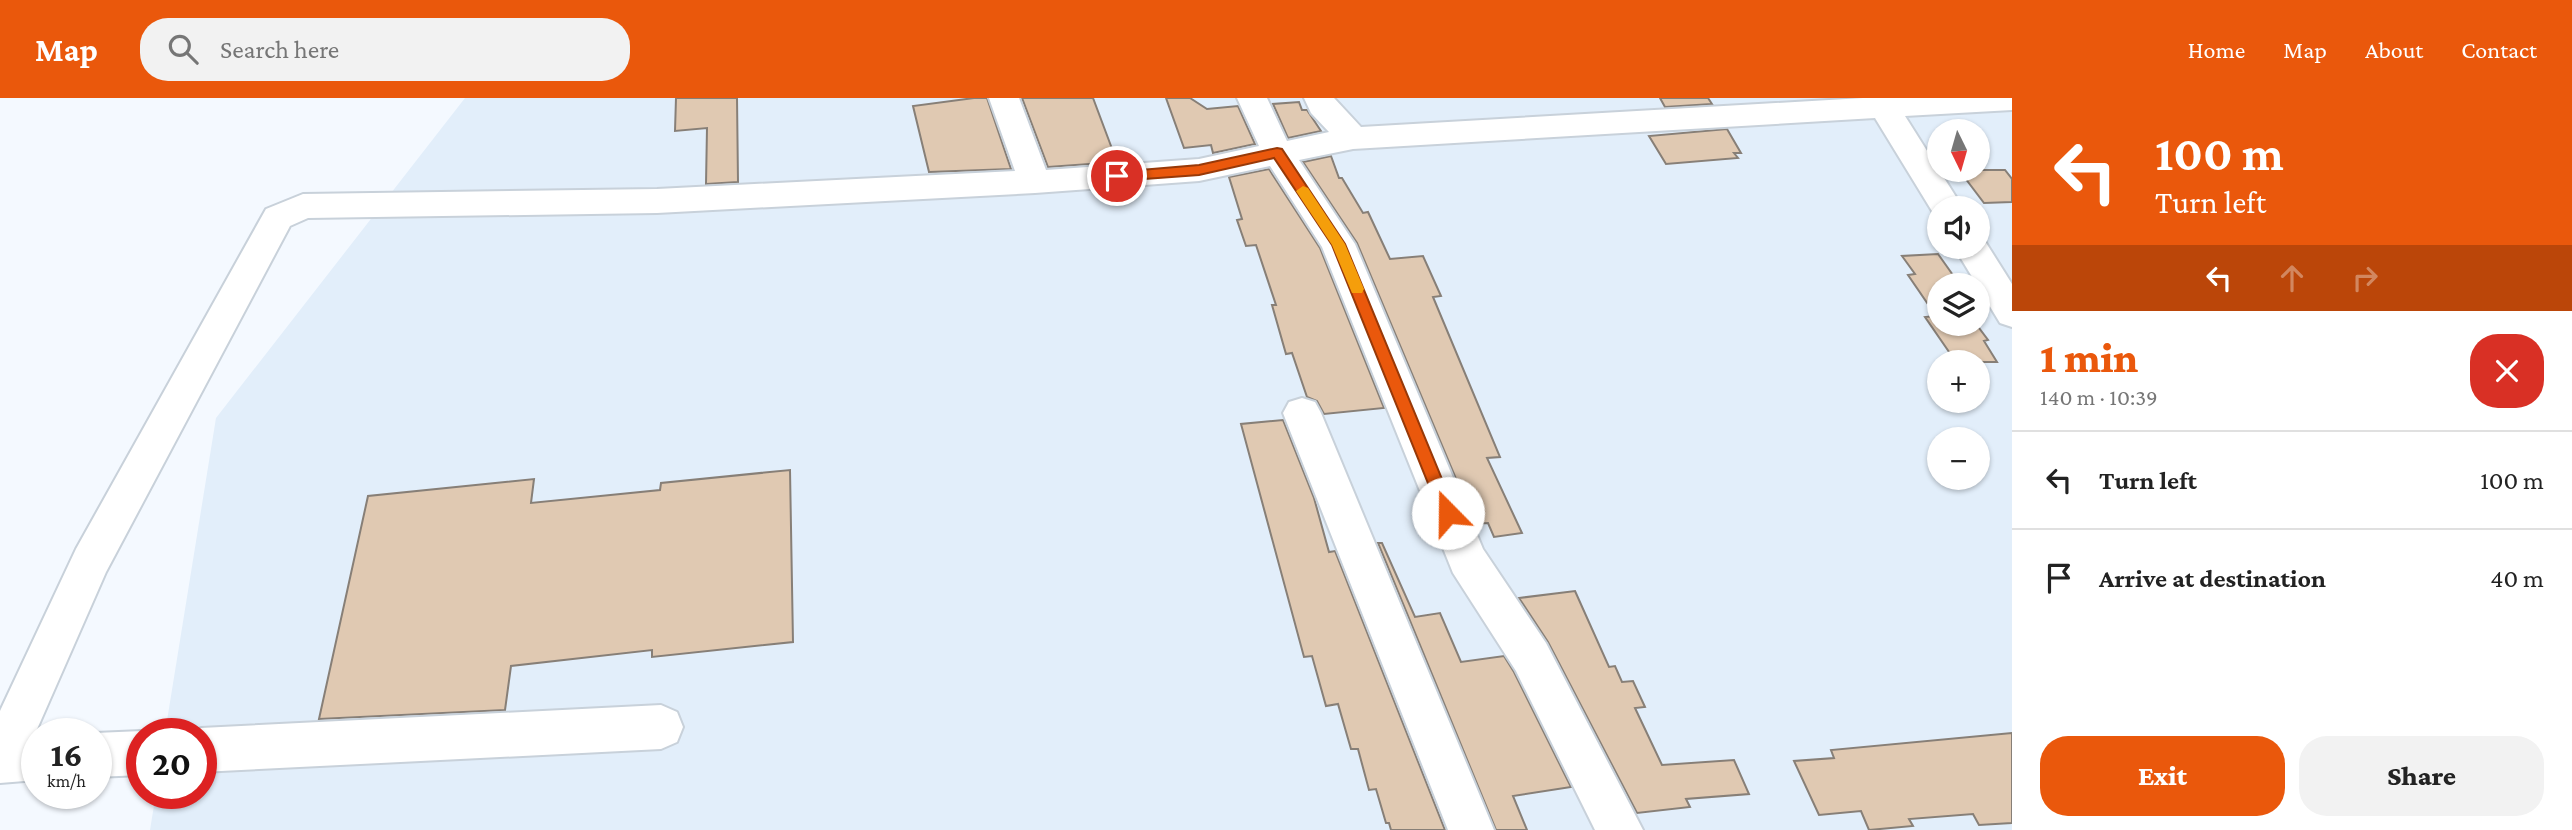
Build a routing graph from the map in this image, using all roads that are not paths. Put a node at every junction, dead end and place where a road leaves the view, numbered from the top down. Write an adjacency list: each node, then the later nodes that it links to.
1 (1004, 98): 8 (street)
2 (1252, 98): 7 (street)
3 (1319, 98): 6 (street)
4 (2012, 100): 5 (street)
5 (1880, 102): 6 (street); 9 (street)
6 (1353, 138): 7 (street)
7 (1277, 152): 8 (street); 18 (street)
8 (1035, 182): 16 (street)
9 (1939, 196)
10 (1978, 259): 11 (street)
11 (2012, 313)
12 (1302, 413): 17 (street)
13 (661, 727): 14 (street)
14 (217, 749)
15 (21, 759): 16 (street)
16 (0, 761)
17 (1471, 830)
18 (1620, 830)

